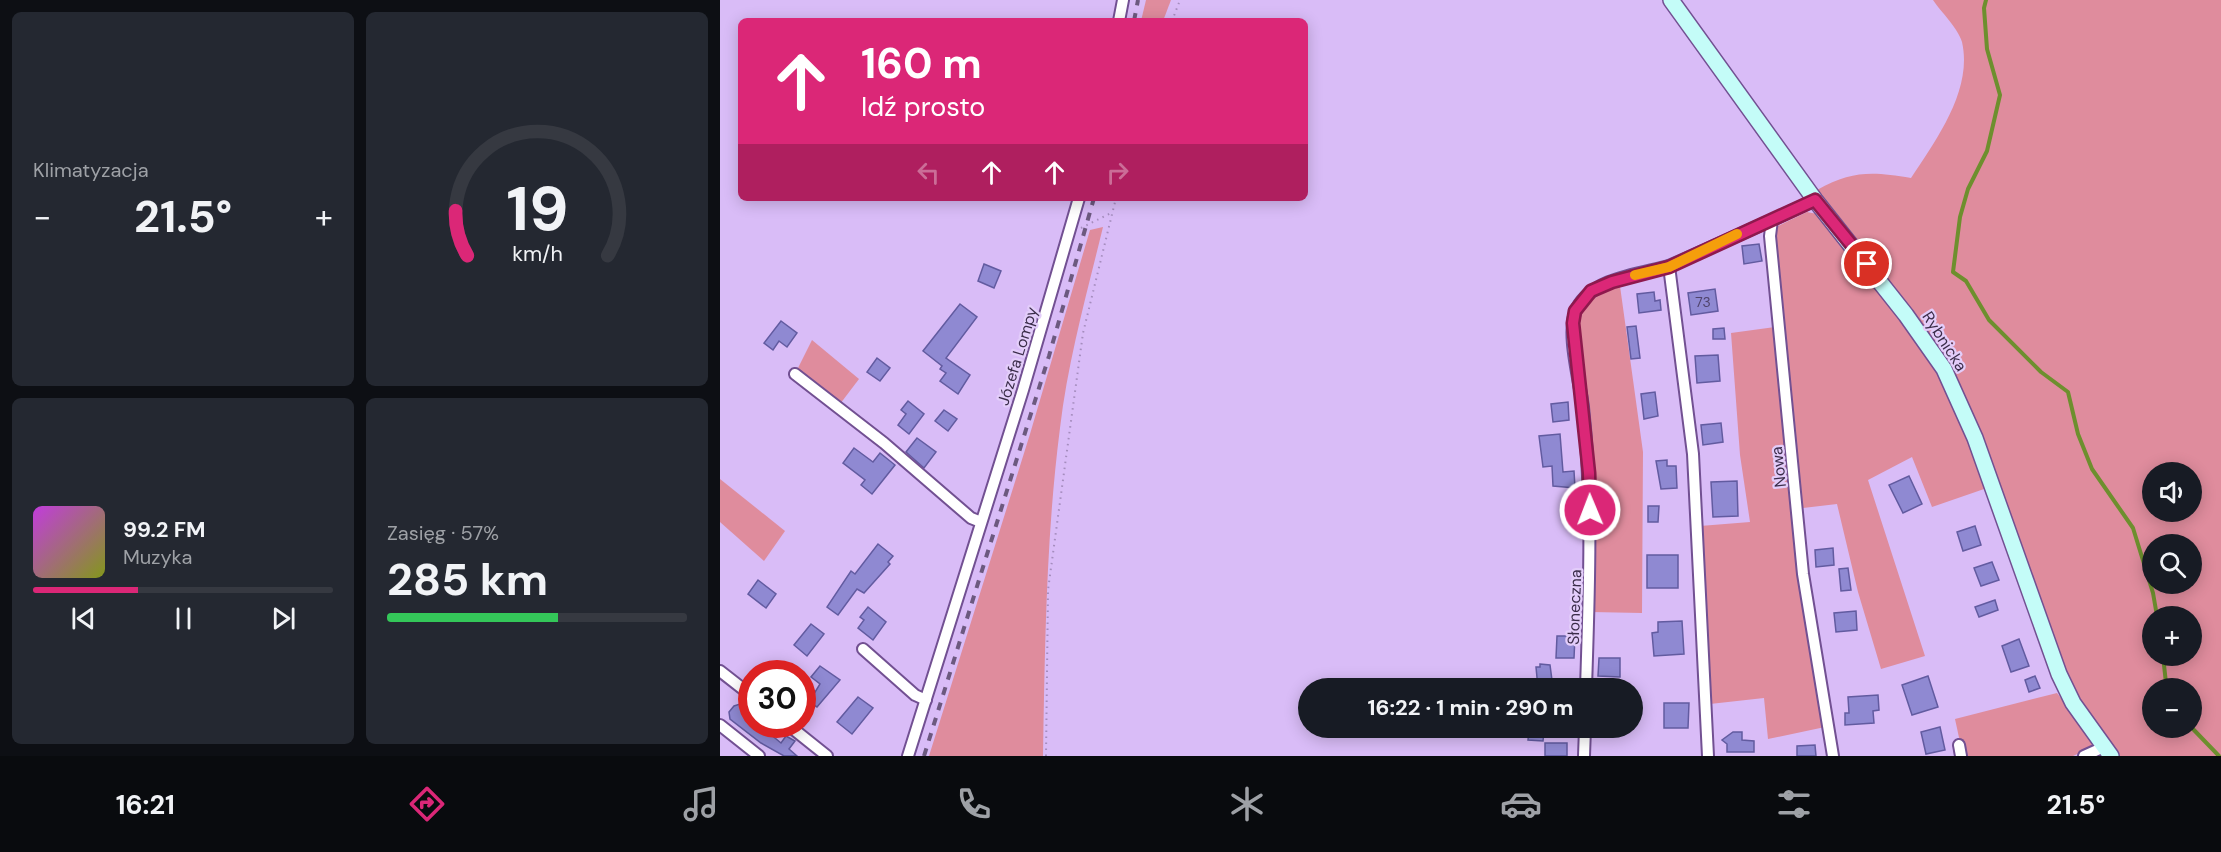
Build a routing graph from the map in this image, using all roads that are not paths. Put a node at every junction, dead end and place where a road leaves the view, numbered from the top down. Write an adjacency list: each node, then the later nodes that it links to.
1 (1123, 0): 3 (street)
2 (1671, 0): 4 (street, Rybnicka)
3 (1120, 18)
4 (1815, 200): 6 (street); 19 (street, Rybnicka)
5 (1078, 201): 9 (street, Józefa Lompy)
6 (1772, 220): 7 (street, Słoneczna); 25 (street, Nowa)
7 (1669, 267): 12 (street, Słoneczna); 24 (street)
8 (795, 374): 9 (street)
9 (981, 522): 14 (street, Józefa Lompy)
10 (863, 649): 14 (street)
11 (720, 671): 13 (street)
12 (1586, 678)
13 (738, 685)
14 (926, 700): 22 (street, Józefa Lompy)
15 (720, 725): 20 (street)
16 (804, 738): 21 (street)
17 (1585, 738): 23 (street)
18 (1959, 744): 26 (street)
19 (2108, 752): 27 (street, Rybnicka)
20 (759, 756)
21 (827, 756)
22 (908, 756)
23 (1584, 756)
24 (1708, 756)
25 (1833, 756)
26 (1960, 756)
27 (2084, 756)

